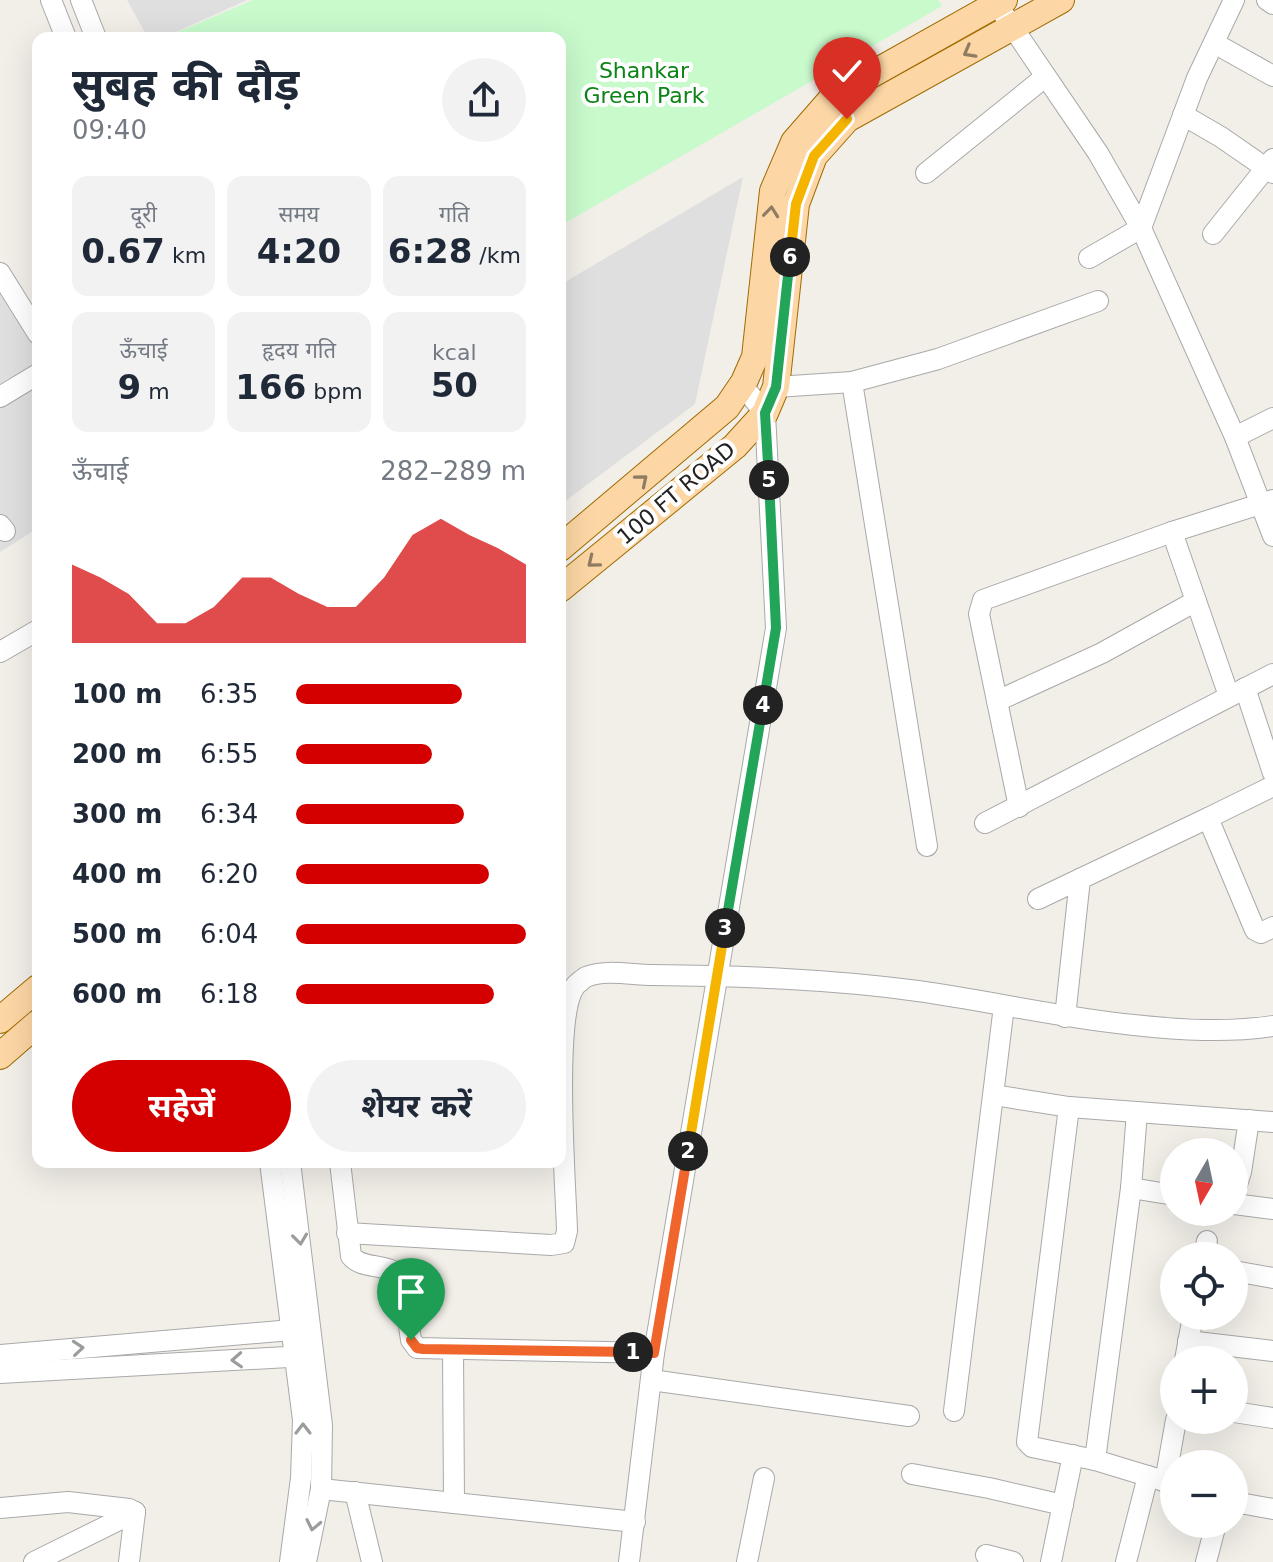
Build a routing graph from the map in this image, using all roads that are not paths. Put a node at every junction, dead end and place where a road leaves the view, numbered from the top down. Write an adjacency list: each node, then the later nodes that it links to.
1 (51, 0): 9 (street)
2 (81, 0): 10 (street)
3 (1061, 0): 8 (main road, 100 FT ROAD)
4 (1234, 0): 11 (street)
5 (1267, 0): 7 (street)
6 (998, 1): 8 (street); 25 (main road, 100 FT ROAD, one-way to 6)
7 (1273, 4)
8 (1012, 28): 13 (street); 26 (main road, 100 FT ROAD, one-way to 26)
9 (64, 32)
10 (94, 32)
11 (1214, 43): 12 (street); 14 (street)
12 (1273, 76)
13 (1045, 77): 16 (street); 17 (street)
14 (1183, 115): 15 (street); 17 (street)
15 (1271, 166): 18 (street)
16 (926, 173)
17 (1141, 228): 19 (street); 30 (street)
18 (1213, 234)
19 (1089, 258)
20 (0, 273): 22 (street)
21 (1098, 301): 24 (street)
22 (32, 324)
23 (32, 378): 27 (street)
24 (852, 382): 26 (street); 47 (street)
25 (742, 385): 28 (street); 34 (main road, 100 FT ROAD, one-way to 25)
26 (776, 387): 28 (main road, 100 FT ROAD)
27 (0, 397)
28 (765, 413): 35 (main road, 100 FT ROAD, one-way to 35); 51 (street)
29 (1273, 418): 30 (street)
30 (1235, 437): 31 (street)
31 (1267, 502): 32 (street); 33 (street)
32 (1172, 532): 36 (street); 41 (street)
33 (1273, 536)
34 (566, 543)
35 (566, 584)
36 (1196, 601): 40 (street); 41 (street)
37 (32, 633): 38 (street)
38 (0, 652)
39 (1273, 674): 40 (street)
40 (1237, 692): 42 (street); 44 (street)
41 (997, 701): 44 (street)
42 (1273, 773)
43 (1273, 786): 45 (street)
44 (1019, 807): 46 (street)
45 (1208, 818): 48 (street); 50 (street)
46 (985, 823)
47 (927, 846)
48 (1080, 879): 49 (street); 55 (street)
49 (1038, 899)
50 (1273, 927)
51 (717, 976): 53 (street); 54 (street); 81 (street)
52 (32, 993): 56 (main road)
53 (1004, 1006): 55 (street); 60 (street)
54 (566, 1009)
55 (1065, 1017): 57 (street)
56 (0, 1020)
57 (1273, 1026)
58 (32, 1028): 59 (main road)
59 (0, 1056)
60 (994, 1095): 61 (street); 86 (street)
61 (1069, 1107): 62 (street); 90 (street)
62 (1137, 1112): 63 (street); 70 (street)
63 (1249, 1120): 64 (street); 65 (street)
64 (1273, 1122)
65 (1246, 1138)
66 (271, 1168): 77 (street)
67 (290, 1168): 77 (street, one-way to 77)
68 (341, 1168): 74 (street)
69 (565, 1168): 74 (street)
70 (1131, 1188): 71 (street); 91 (street)
71 (1160, 1193)
72 (1248, 1206): 73 (street)
73 (1273, 1209)
74 (347, 1233): 78 (street)
75 (1248, 1274): 76 (street)
76 (1273, 1278)
77 (301, 1330): 82 (street, one-way to 77); 83 (street)
78 (453, 1349): 81 (street); 98 (street)
79 (1248, 1351): 80 (street)
80 (1273, 1351)
81 (654, 1353): 85 (street)
82 (0, 1355)
83 (305, 1356): 84 (street, one-way to 84); 96 (street); 109 (street, one-way to 83)
84 (0, 1373)
85 (651, 1380): 88 (street); 104 (street)
86 (954, 1411)
87 (1248, 1414): 89 (street)
88 (909, 1416)
89 (1273, 1418)
90 (1073, 1455): 91 (street); 99 (street)
91 (1095, 1460): 94 (street)
92 (912, 1474): 99 (street)
93 (764, 1478): 113 (street)
94 (1160, 1480)
95 (1160, 1486): 116 (street)
96 (321, 1489): 97 (street); 110 (street, one-way to 110)
97 (355, 1492): 98 (street); 111 (street)
98 (454, 1503): 104 (street)
99 (1063, 1505): 115 (street)
100 (1248, 1505): 102 (street)
101 (0, 1508): 103 (street)
102 (1273, 1509)
103 (135, 1512): 107 (street); 108 (street)
104 (635, 1522): 112 (street)
105 (1212, 1538): 117 (street)
106 (986, 1555): 114 (street)
107 (34, 1562)
108 (129, 1562)
109 (290, 1562)
110 (306, 1562)
111 (372, 1562)
112 (629, 1562)
113 (747, 1562)
114 (1013, 1562)
115 (1051, 1562)
116 (1126, 1562)
117 (1206, 1562)

